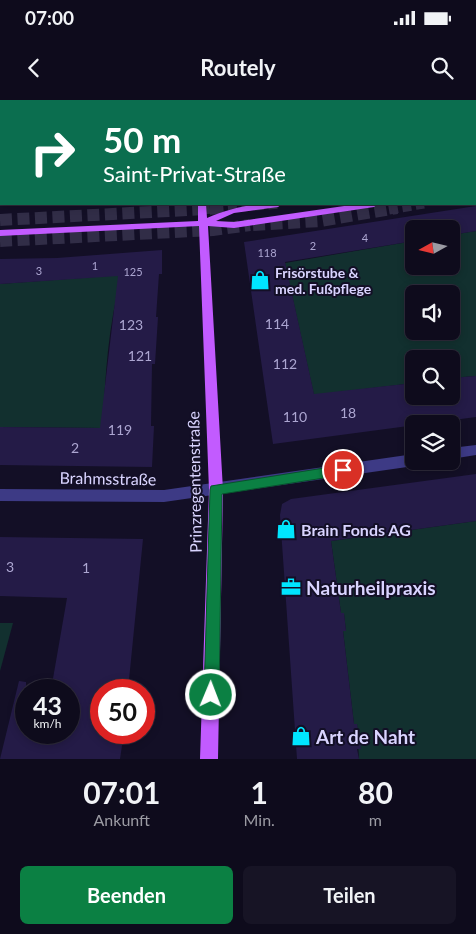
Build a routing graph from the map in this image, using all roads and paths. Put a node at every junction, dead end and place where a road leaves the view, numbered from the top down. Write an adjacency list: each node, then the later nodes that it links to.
1 (202, 205): 4 (main road, Prinzregentenstraße)
2 (271, 205): 4 (main road)
3 (367, 205): 4 (main road)
4 (203, 223): 5 (main road); 9 (main road, Prinzregentenstraße)
5 (0, 233)
6 (476, 450): 7 (street)
7 (460, 453)
8 (405, 461): 9 (street, Brahmsstraße)
9 (216, 490): 10 (street, Brahmsstraße); 11 (main road, Prinzregentenstraße)
10 (0, 495)
11 (209, 759)

